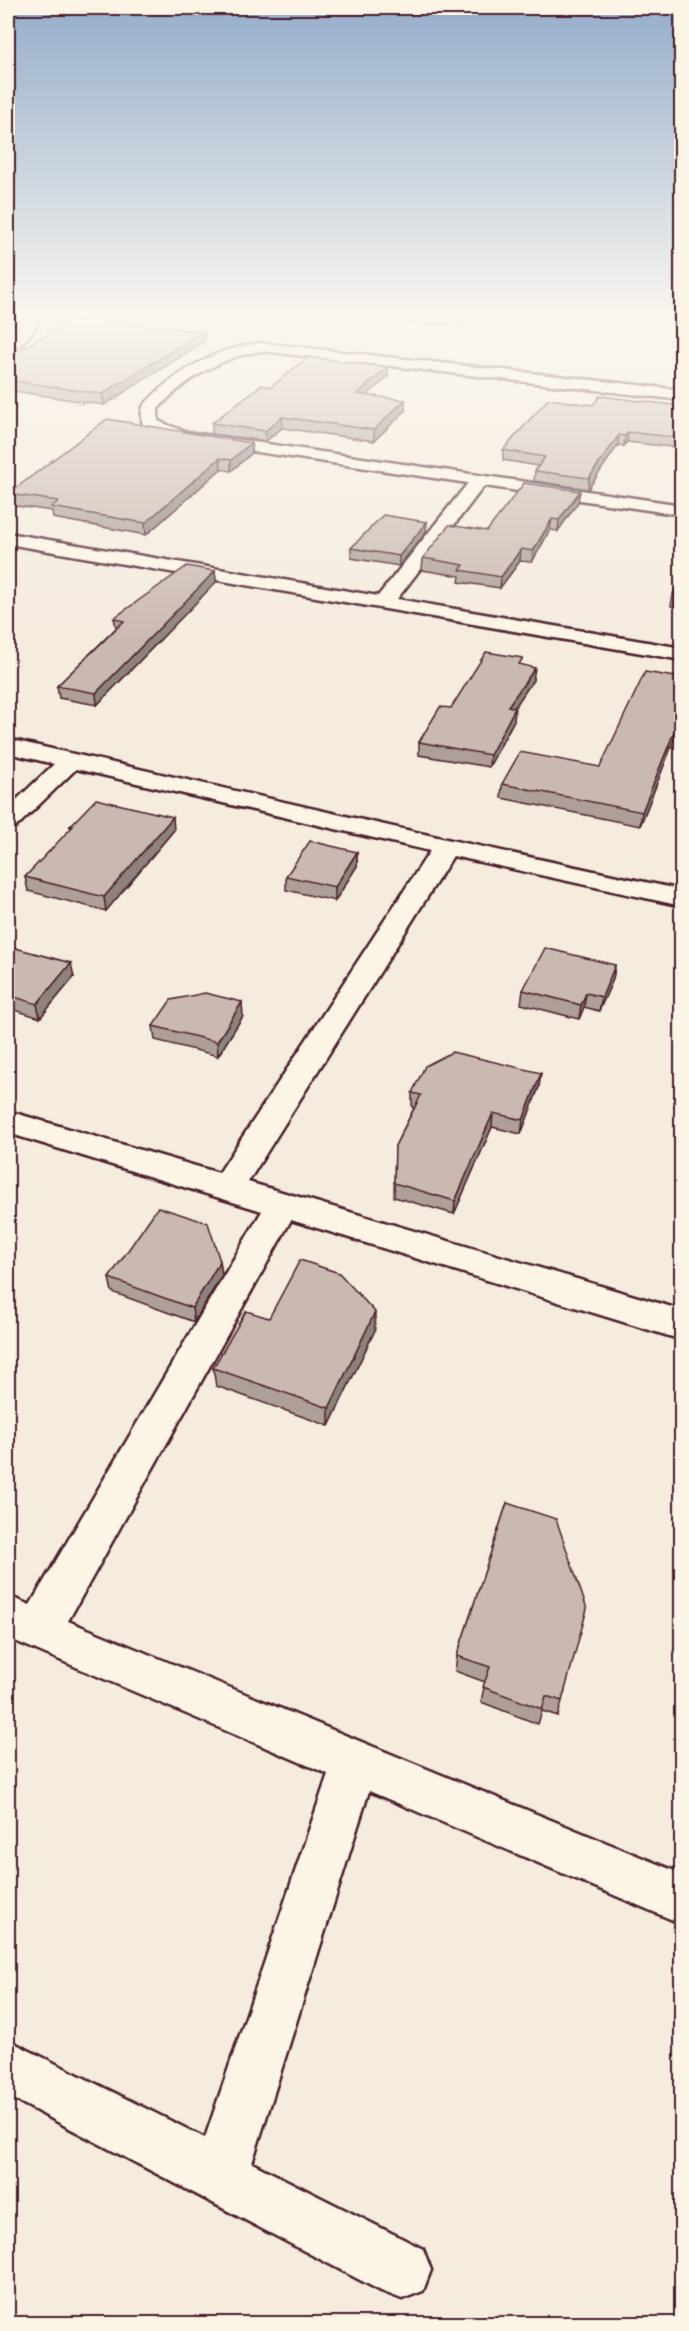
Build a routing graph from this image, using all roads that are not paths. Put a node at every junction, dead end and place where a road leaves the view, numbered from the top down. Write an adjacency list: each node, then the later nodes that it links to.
1 (155, 426): 2 (street)
2 (480, 480): 3 (street); 5 (street)
3 (681, 510)
4 (8, 539): 5 (street)
5 (384, 602): 6 (street)
6 (681, 654)
7 (8, 746): 8 (street)
8 (71, 760): 9 (street); 10 (street)
9 (8, 821)
10 (446, 847): 11 (street); 13 (street)
11 (681, 898)
12 (8, 1122): 13 (street)
13 (227, 1188): 14 (street)
14 (283, 1205): 15 (street); 16 (street)
15 (681, 1325)
16 (23, 1624): 17 (street)
17 (355, 1763): 18 (street); 20 (street)
18 (681, 1899)
19 (8, 2067): 20 (street)
20 (220, 2176): 21 (street)
21 (402, 2270)

